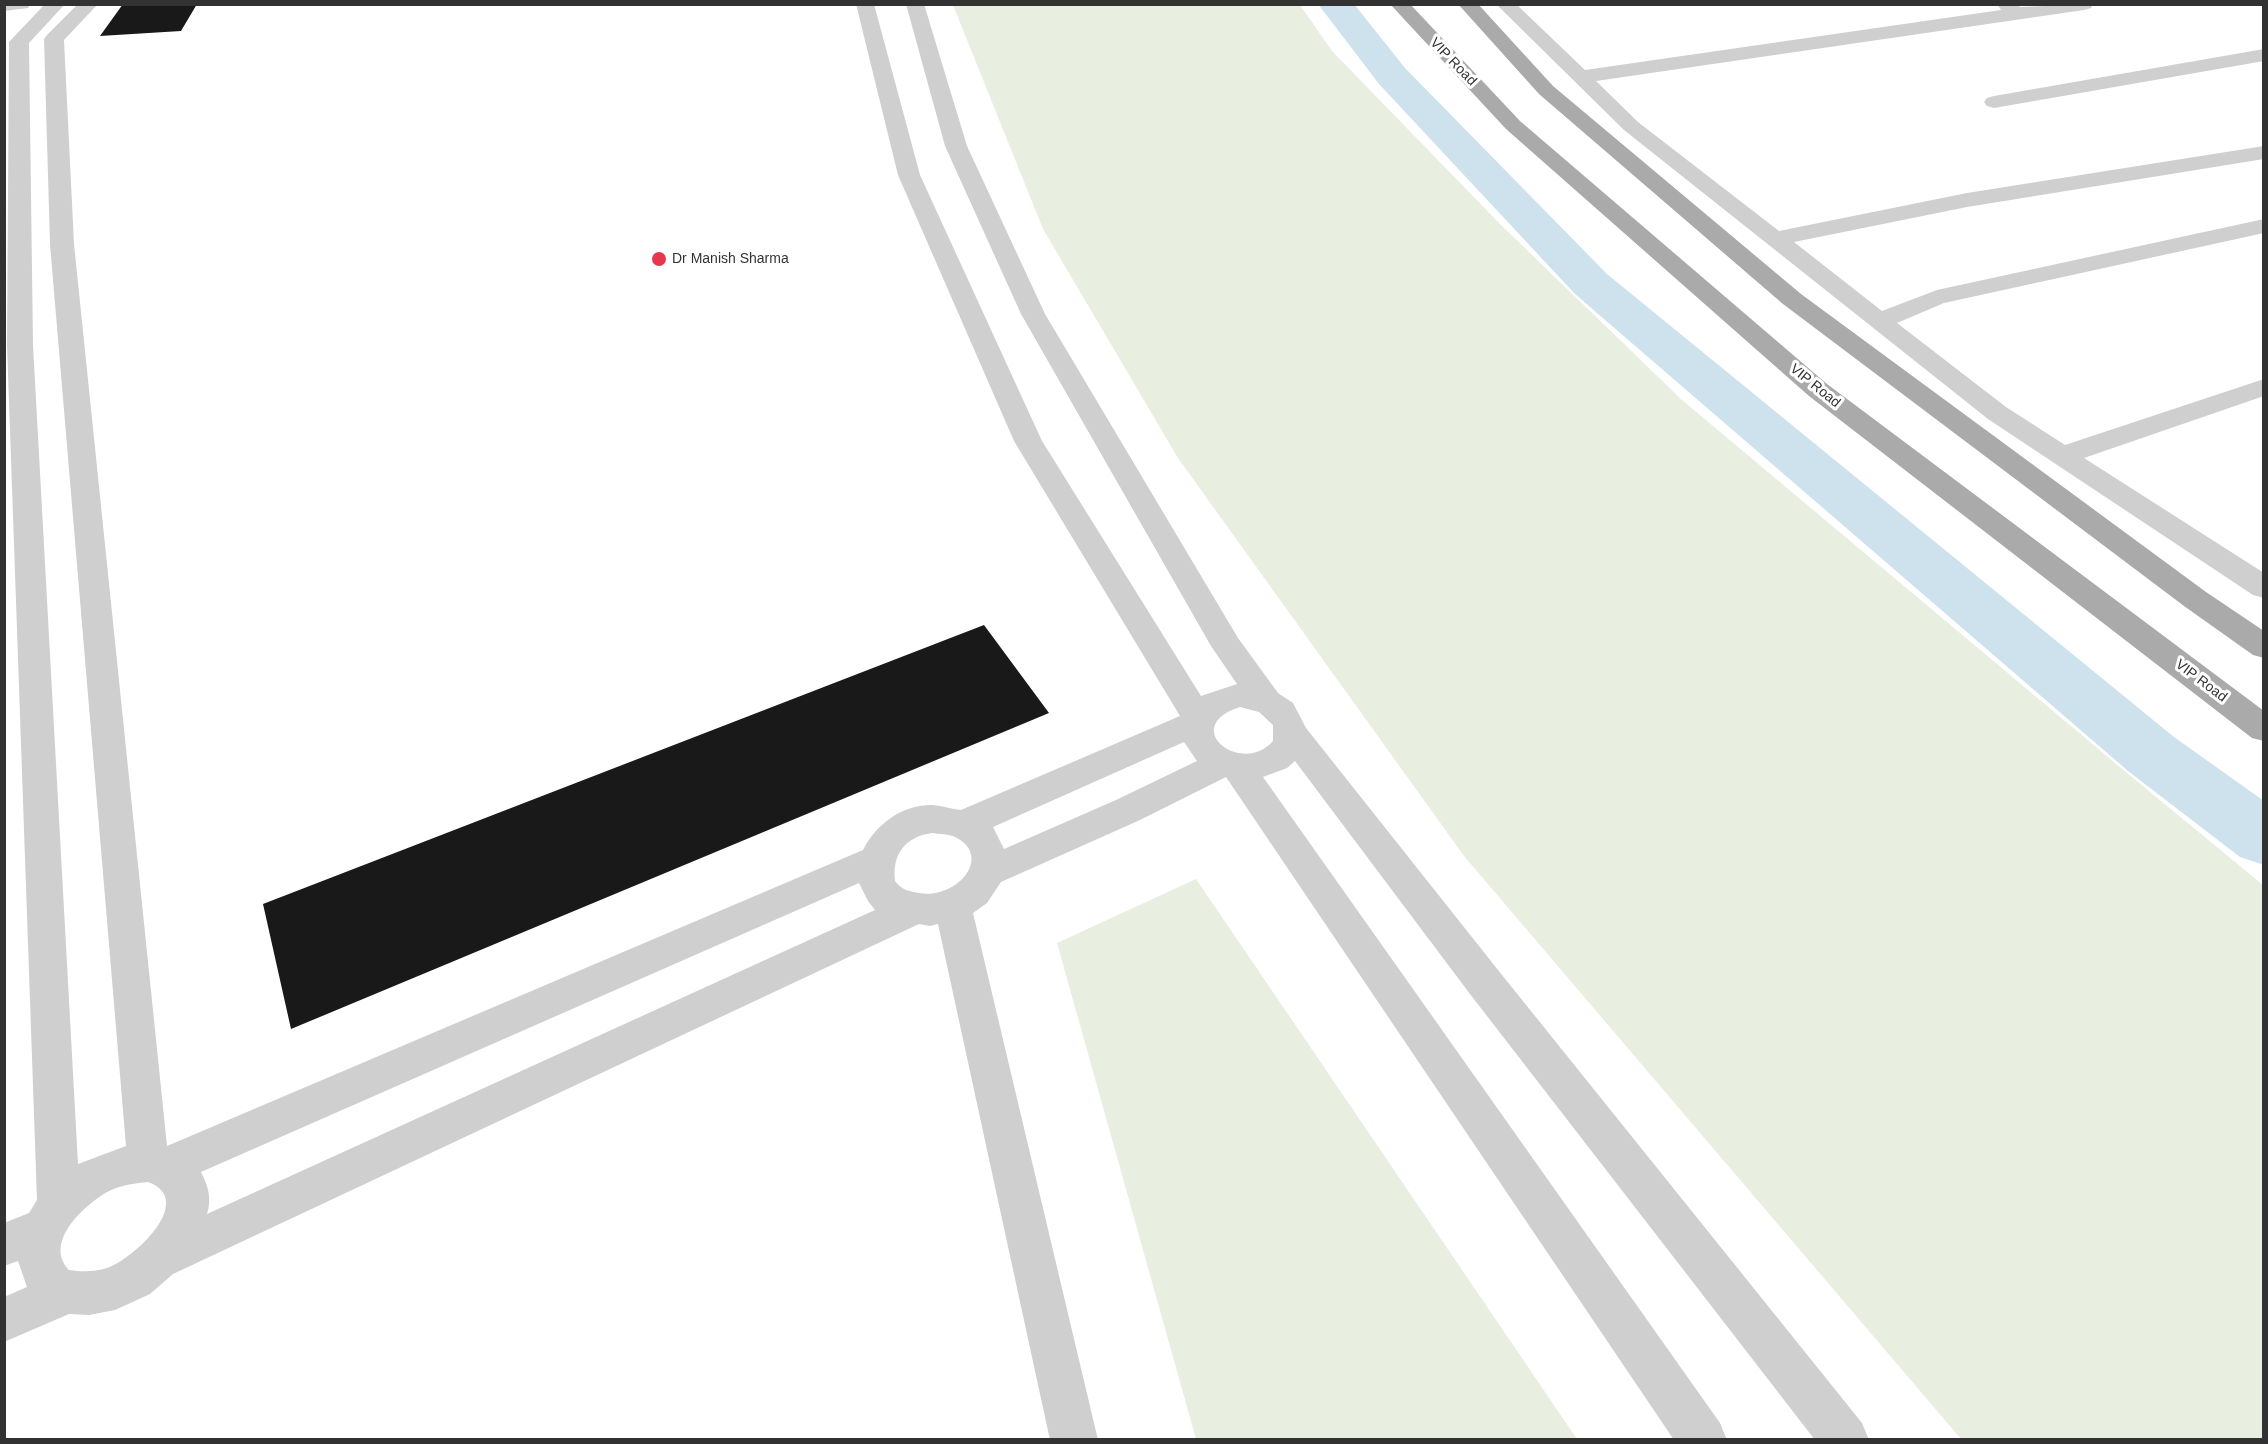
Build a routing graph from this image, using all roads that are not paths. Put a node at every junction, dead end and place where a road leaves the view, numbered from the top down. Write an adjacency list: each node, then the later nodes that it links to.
1 (865, 4): 28 (street)
2 (915, 4): 27 (street)
3 (1399, 4): 29 (main road, VIP Road)
4 (1467, 4): 26 (main road)
5 (1505, 4): 13 (street)
6 (2084, 4): 9 (street)
7 (4, 5): 8 (street)
8 (57, 9): 10 (street); 15 (street); 37 (street)
9 (2011, 9): 13 (street)
10 (4, 19)
11 (2264, 55): 12 (street)
12 (2227, 62): 14 (street); 16 (street)
13 (1580, 76): 20 (street)
14 (2254, 76)
15 (12, 93): 18 (street)
16 (1994, 102)
17 (2264, 152): 20 (street)
18 (11, 160): 22 (street)
19 (2264, 226): 21 (street)
20 (1774, 239): 21 (street)
21 (1880, 321): 24 (street)
22 (12, 347): 38 (street)
23 (2264, 387): 24 (street)
24 (2062, 456): 25 (street)
25 (2264, 588)
26 (2264, 647)
27 (1266, 701): 28 (street); 30 (street)
28 (1197, 721): 31 (street); 32 (street)
29 (2264, 729)
30 (1292, 734): 31 (street); 45 (street)
31 (1231, 765): 34 (street); 44 (street)
32 (964, 824): 33 (street); 34 (street)
33 (875, 860): 36 (street); 37 (street)
34 (989, 872): 35 (street)
35 (953, 907): 36 (street); 43 (street)
36 (912, 910): 40 (street)
37 (158, 1164): 38 (street); 40 (street)
38 (52, 1217): 39 (street); 41 (street)
39 (4, 1245)
40 (161, 1257): 41 (street)
41 (67, 1292): 42 (street)
42 (4, 1320)
43 (1074, 1440)
44 (1703, 1440)
45 (1845, 1440)

